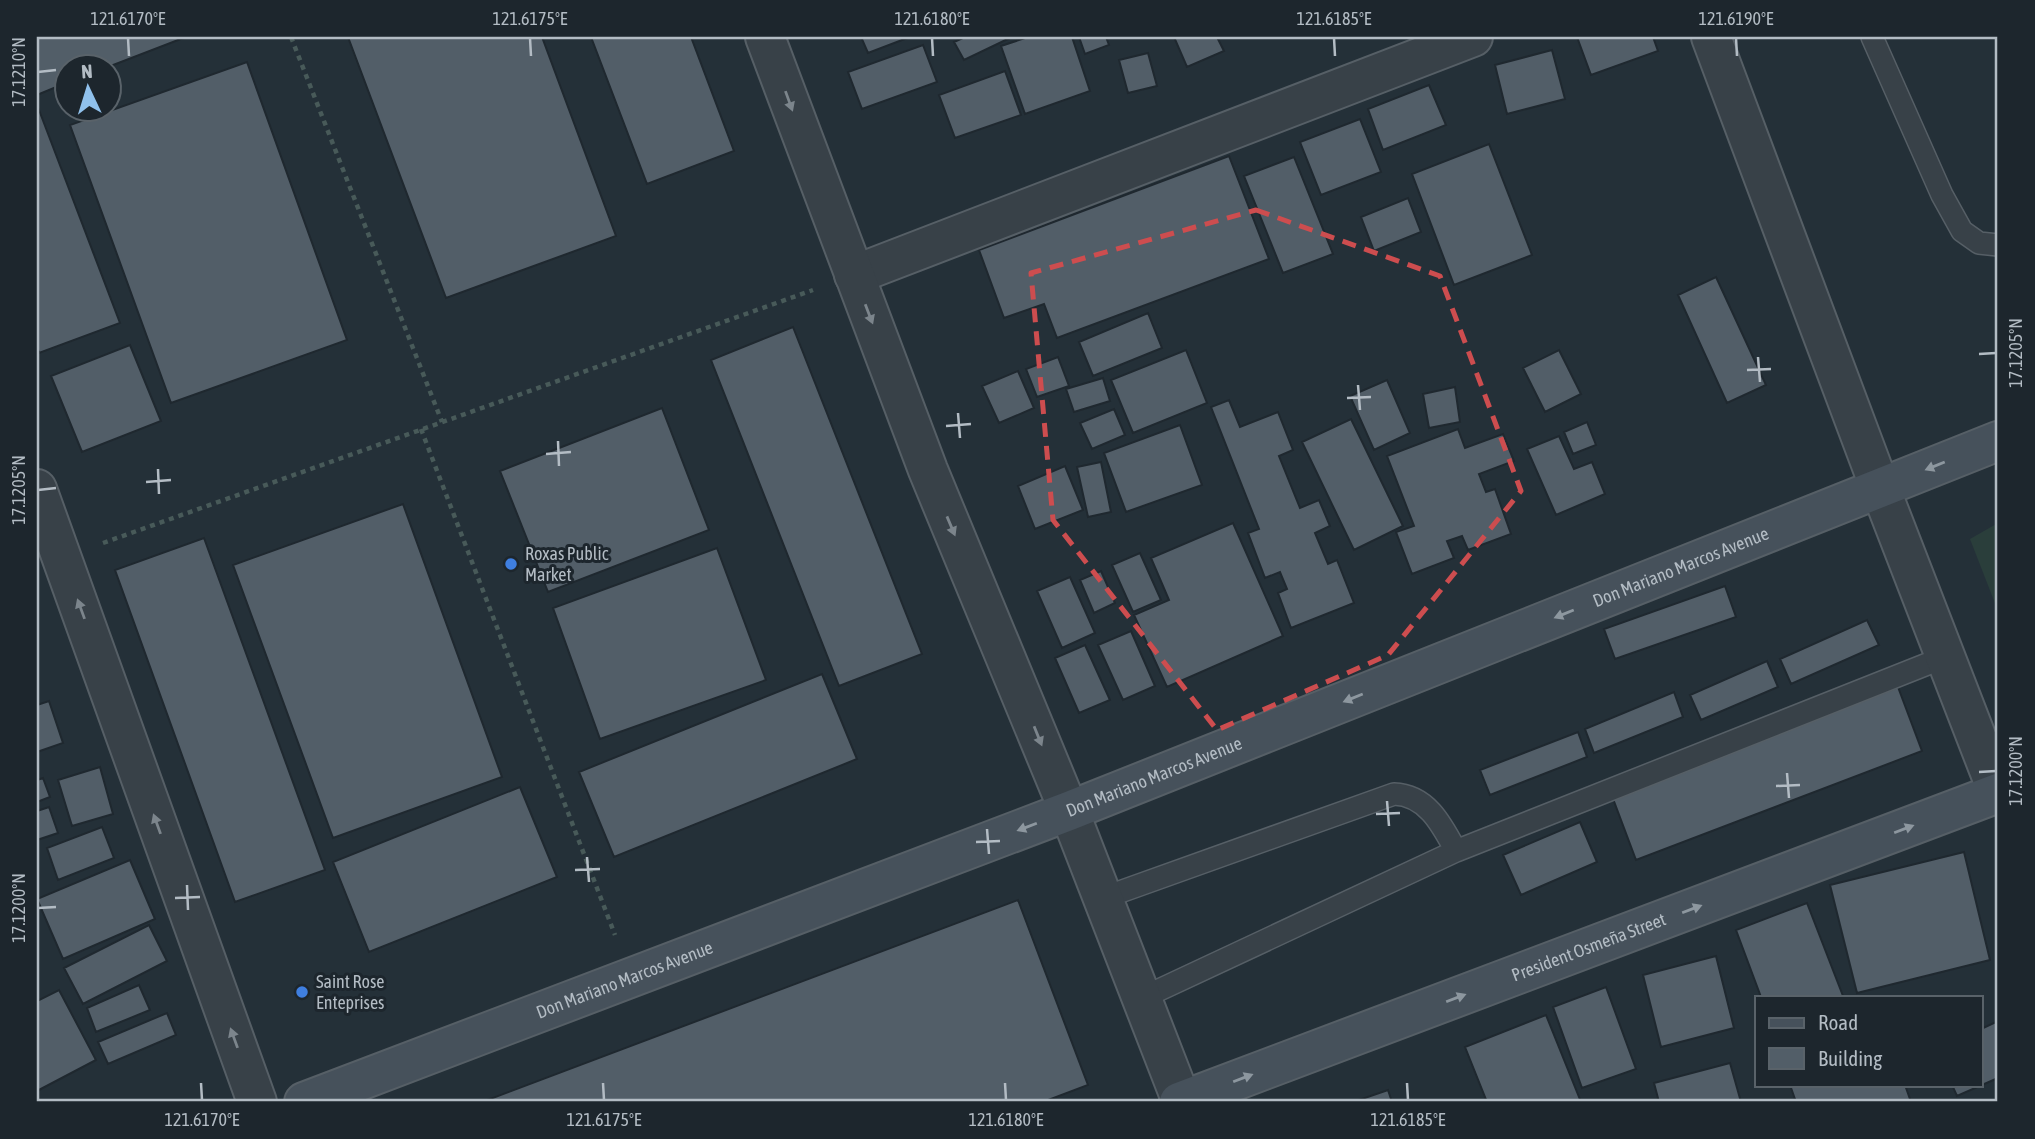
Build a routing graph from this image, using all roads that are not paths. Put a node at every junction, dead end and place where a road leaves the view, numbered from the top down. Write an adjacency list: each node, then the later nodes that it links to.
1 (765, 37): 6 (street, one-way to 6)
2 (1473, 37): 6 (street)
3 (1711, 37): 8 (street)
4 (1872, 37): 5 (lane)
5 (1998, 245)
6 (854, 275): 13 (street, one-way to 13)
7 (1998, 441): 8 (main road, Don Mariano Marcos Avenue, one-way to 8)
8 (1880, 488): 11 (street); 13 (main road, Don Mariano Marcos Avenue, one-way to 13)
9 (37, 489): 10 (street)
10 (50, 562): 17 (street, one-way to 10)
11 (1945, 657): 12 (street); 14 (lane)
12 (1998, 793): 19 (main road, President Osmeña Street, one-way to 12)
13 (1069, 811): 15 (street); 18 (main road, Don Mariano Marcos Avenue, one-way to 18)
14 (1456, 851): 15 (lane); 16 (lane)
15 (1104, 898): 16 (street)
16 (1142, 998): 19 (street)
17 (257, 1102)
18 (304, 1102)
19 (1181, 1102)

